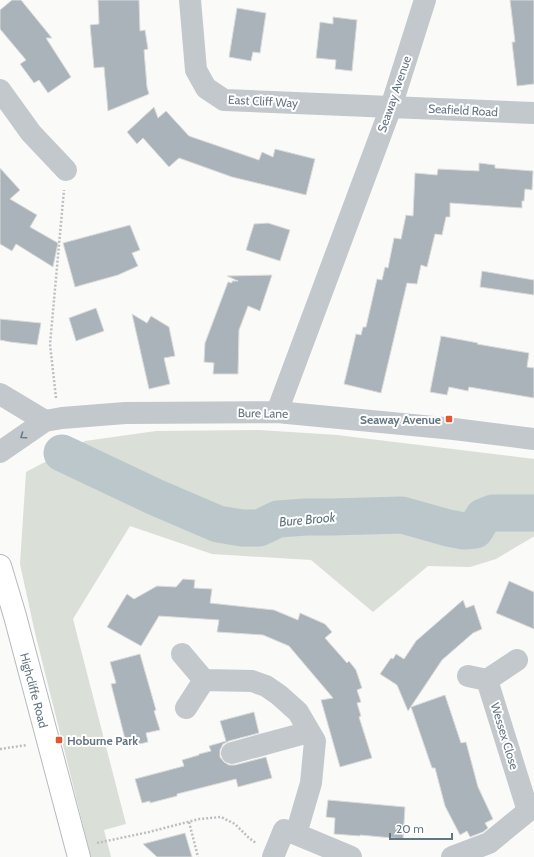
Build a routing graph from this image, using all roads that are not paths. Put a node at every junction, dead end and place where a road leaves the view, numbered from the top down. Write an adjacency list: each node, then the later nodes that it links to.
1 (190, 0): 4 (street, East Cliff Way)
2 (425, 0): 4 (street, Seaway Avenue)
3 (0, 90): 6 (street)
4 (391, 107): 5 (street, Seafield Road); 9 (street, Seaway Avenue)
5 (534, 113)
6 (66, 170)
7 (0, 394): 8 (street)
8 (51, 412): 9 (street, Bure Lane); 11 (street, Bure Lane, one-way to 11)
9 (277, 412): 10 (street, Bure Lane)
10 (534, 439)
11 (0, 452)
12 (0, 566): 14 (main road, Highcliffe Road)
13 (0, 586): 14 (main road, Highcliffe Road)
14 (15, 616): 23 (main road, Highcliffe Road)
15 (182, 654): 17 (street)
16 (517, 660): 21 (street, Wessex Close)
17 (204, 680): 18 (street); 19 (street)
18 (186, 708)
19 (309, 732): 20 (street); 22 (street)
20 (232, 753)
21 (531, 808): 26 (street)
22 (296, 834): 24 (street); 25 (street)
23 (84, 851)
24 (274, 853)
25 (350, 857)
26 (452, 857)

